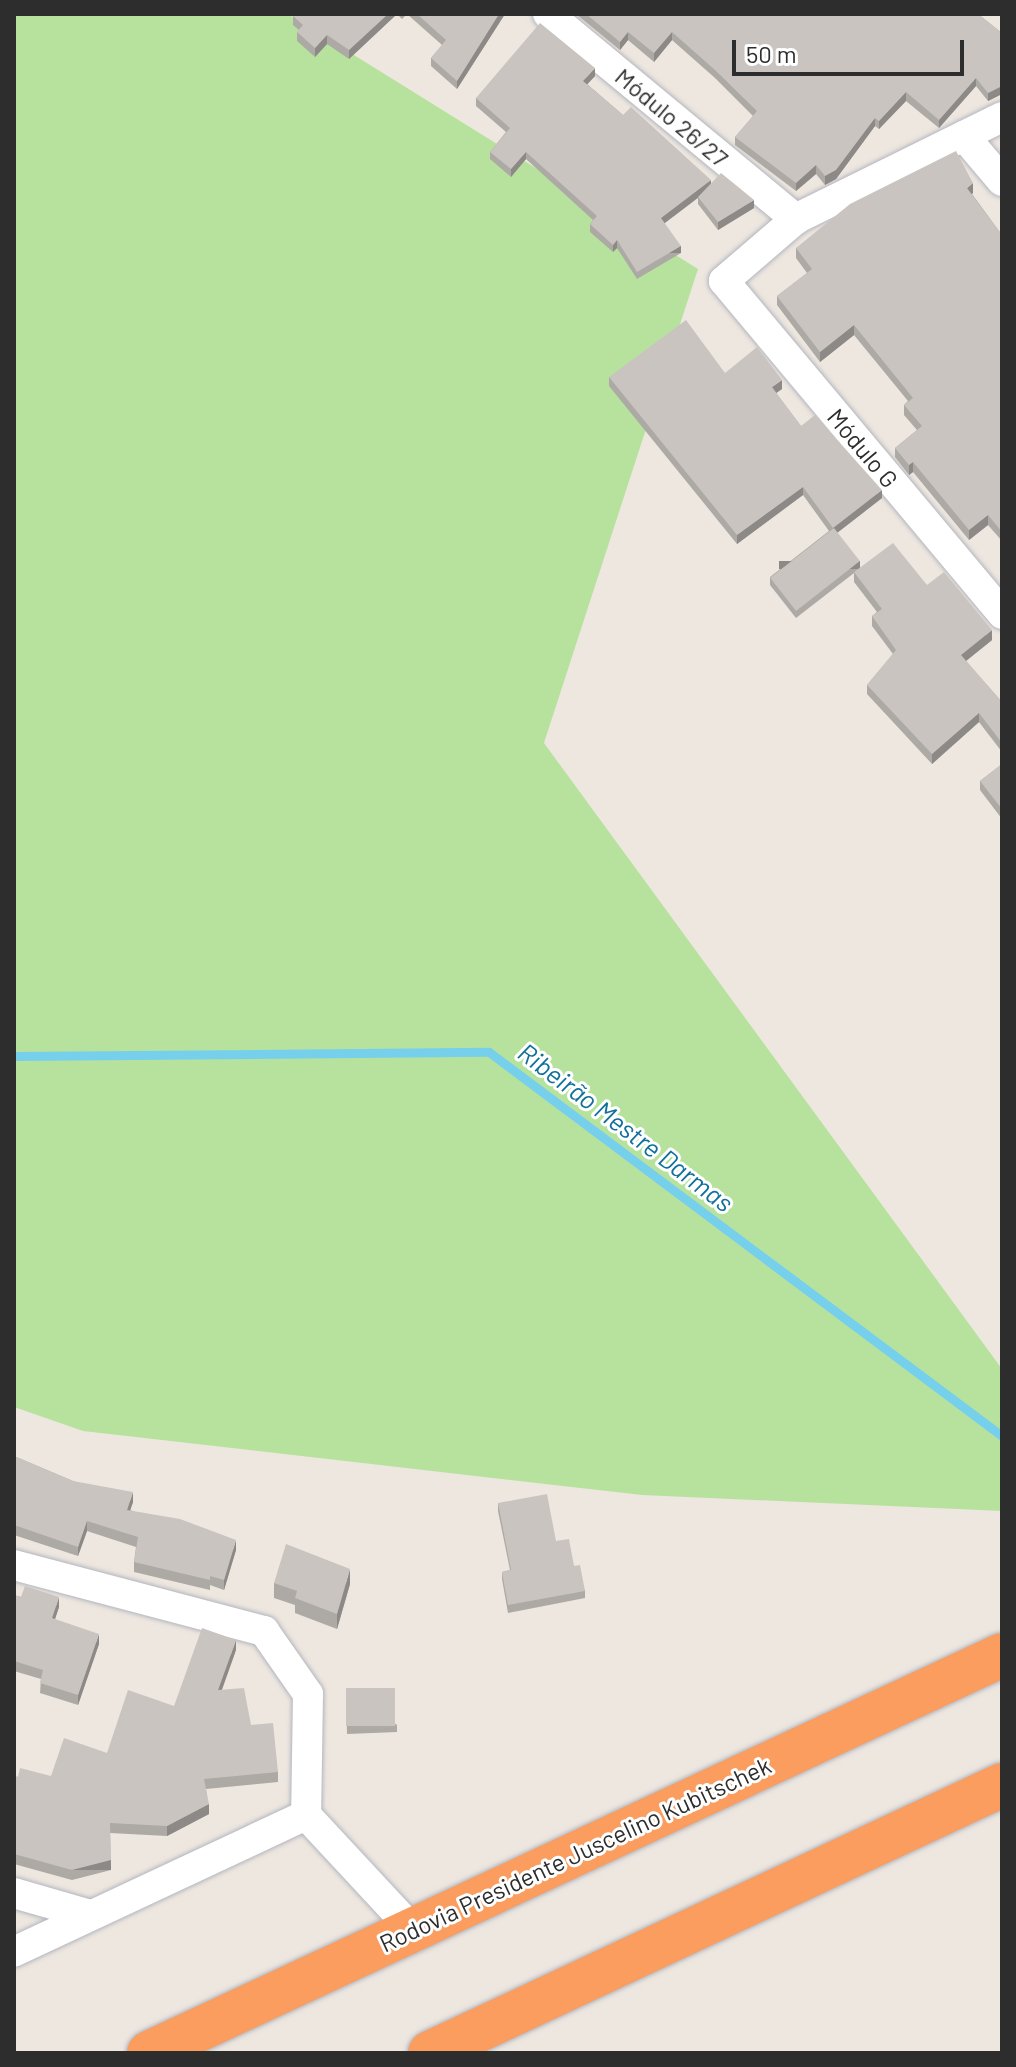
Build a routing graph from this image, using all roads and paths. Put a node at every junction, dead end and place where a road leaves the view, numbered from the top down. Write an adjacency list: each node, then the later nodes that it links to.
1 (548, 14): 5 (street, Módulo 26/27)
2 (1002, 117): 3 (street)
3 (964, 136): 4 (street); 5 (street)
4 (1002, 181)
5 (796, 219): 6 (street, Módulo G)
6 (1002, 614)
7 (14, 1565): 10 (street)
8 (1002, 1655): 13 (highway, Rodovia Presidente Juscelino Kubitschek)
9 (1002, 1785): 16 (highway)
10 (306, 1815): 12 (street); 13 (street)
11 (14, 1893): 12 (street)
12 (90, 1915): 14 (street)
13 (413, 1930): 15 (highway, Rodovia Presidente Juscelino Kubitschek)
14 (14, 1952)
15 (149, 2053)
16 (430, 2053)

